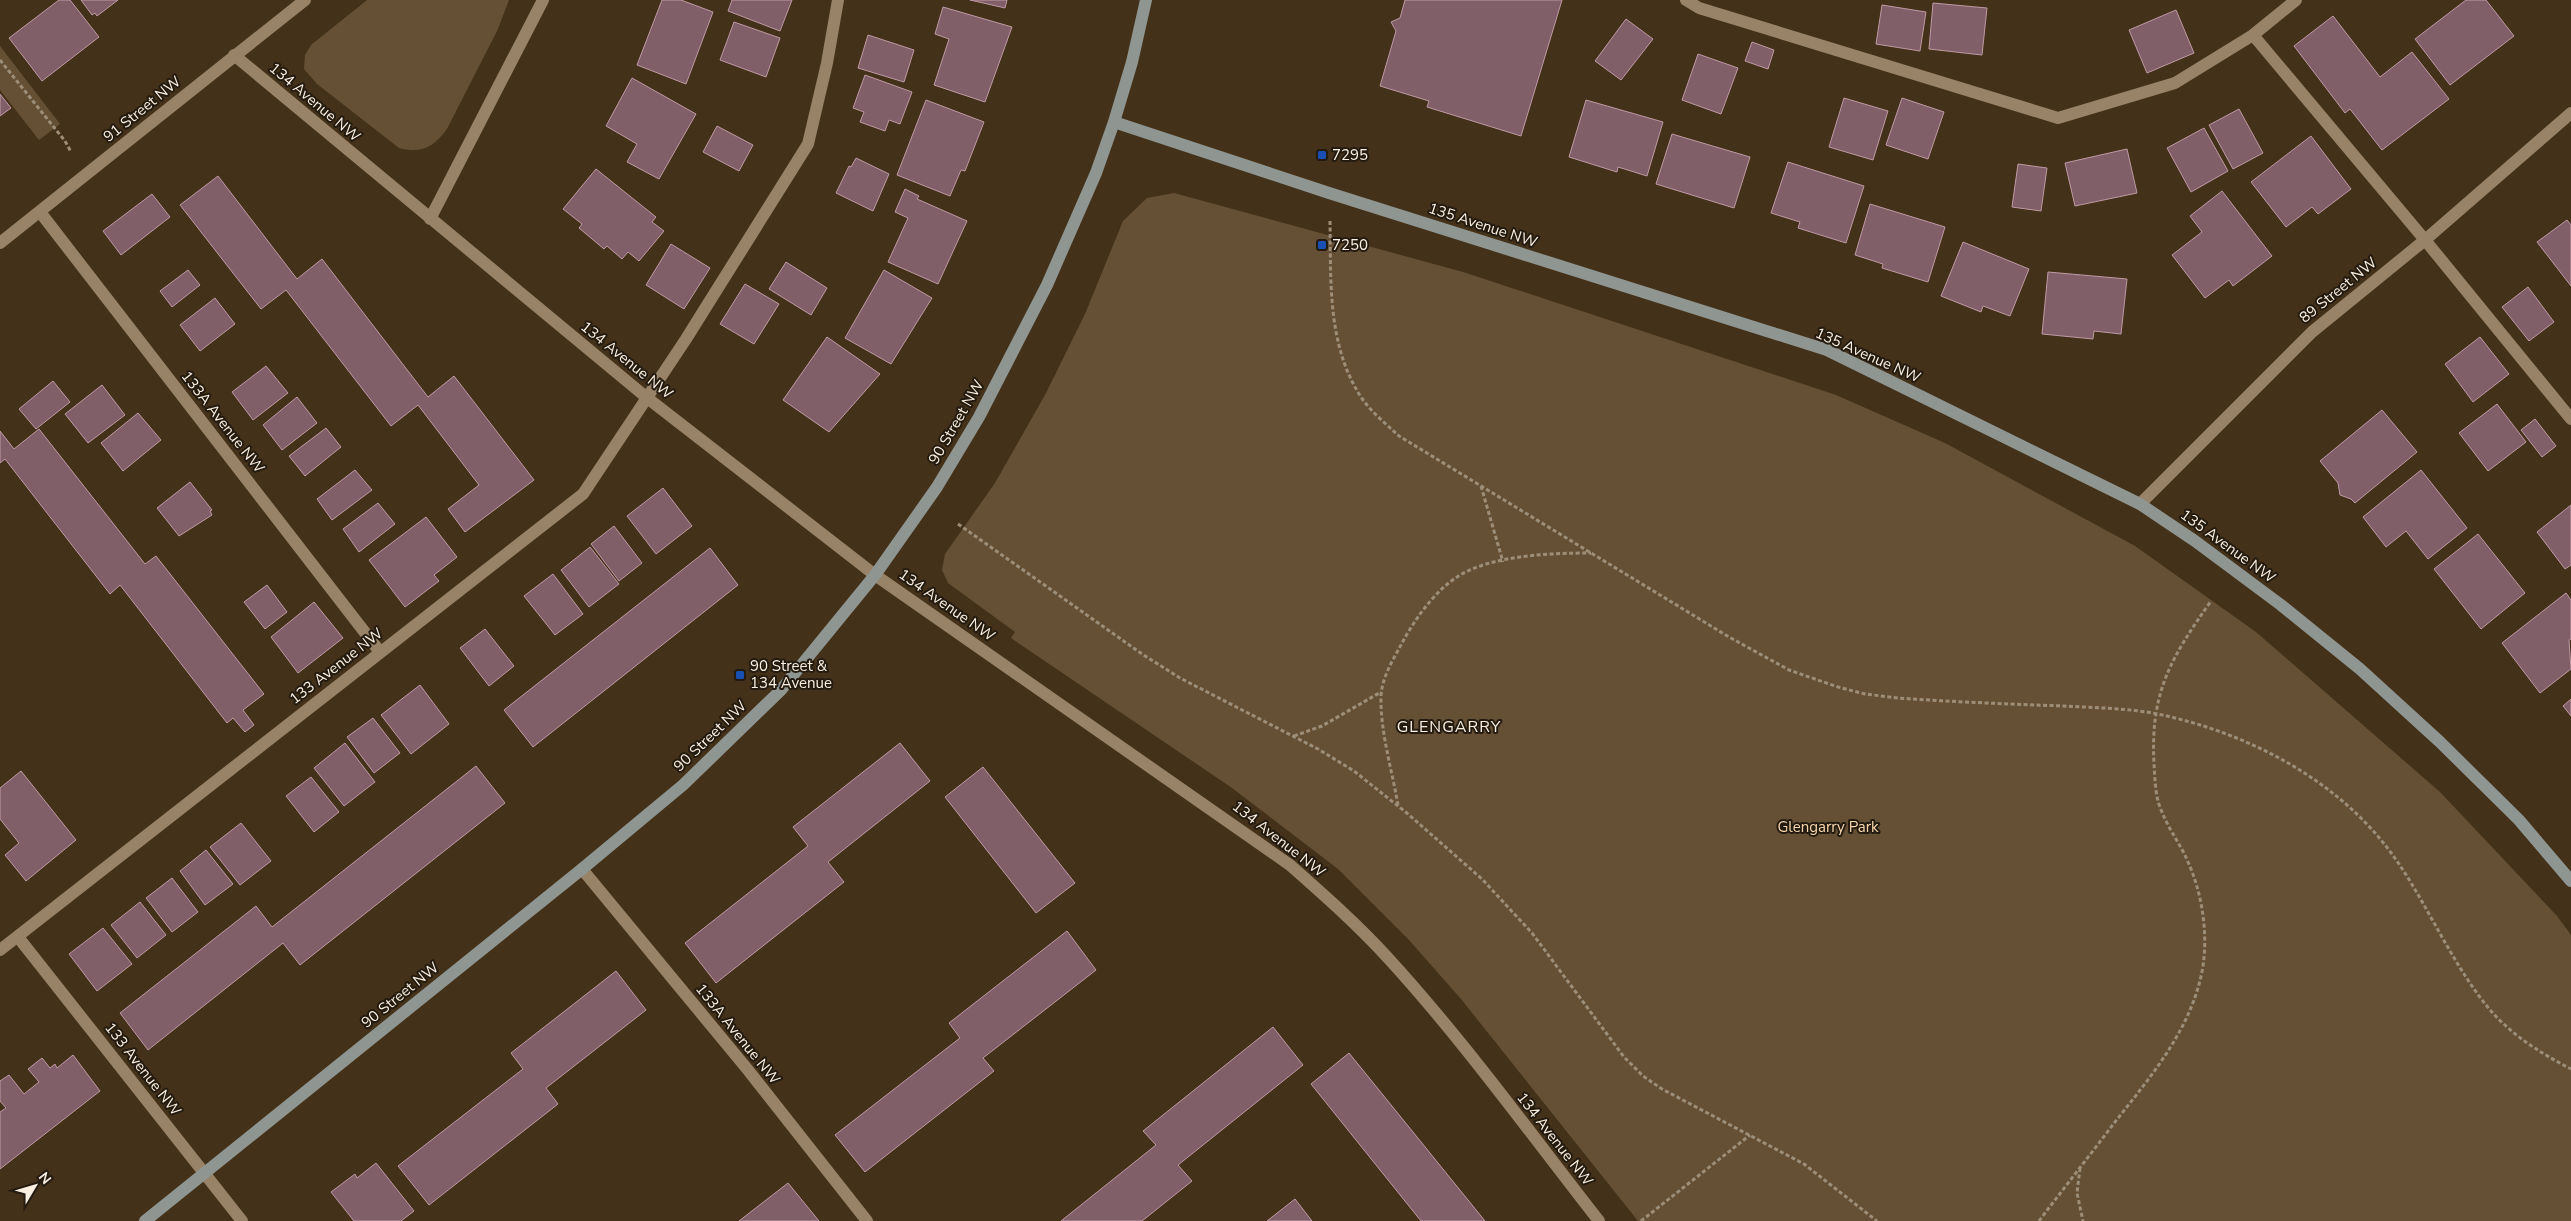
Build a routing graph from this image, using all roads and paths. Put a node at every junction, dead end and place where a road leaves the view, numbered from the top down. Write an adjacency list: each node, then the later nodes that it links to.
1 (305, 0): 8 (street, 91 Street NW)
2 (543, 0): 15 (street)
3 (838, 0): 18 (street, 133 Avenue NW)
4 (1146, 0): 11 (street)
5 (1686, 0): 7 (street)
6 (2296, 0): 7 (street)
7 (2253, 35): 16 (street)
8 (234, 56): 12 (street, 91 Street NW); 15 (street, 134 Avenue NW)
9 (0, 60): 12 (path)
10 (2570, 113): 16 (street, 89 Street NW)
11 (1114, 122): 13 (street, 135 Avenue NW); 25 (street, 90 Street NW)
12 (84, 177): 14 (street, 91 Street NW)
13 (1329, 193): 20 (path); 21 (street, 135 Avenue NW)
14 (40, 212): 17 (street, 91 Street NW); 27 (street, 133A Avenue NW)
15 (430, 219): 18 (street, 134 Avenue NW)
16 (2425, 240): 19 (street); 21 (street, 89 Street NW)
17 (0, 243)
18 (646, 397): 25 (street, 134 Avenue NW); 27 (street, 133 Avenue NW)
19 (2571, 419)
20 (1481, 486): 23 (path); 24 (path)
21 (2140, 504): 33 (street, 135 Avenue NW)
22 (958, 524): 30 (path)
23 (1591, 553): 24 (path); 29 (path)
24 (1503, 562): 28 (path)
25 (875, 575): 32 (street, 90 Street NW); 43 (street, 134 Avenue NW)
26 (2211, 602): 29 (path)
27 (380, 652): 34 (street, 133 Avenue NW)
28 (1382, 692): 30 (path); 31 (path)
29 (2156, 714): 36 (path); 38 (path)
30 (1294, 736): 31 (path)
31 (1398, 805): 37 (path)
32 (582, 870): 39 (street, 90 Street NW); 42 (street, 133A Avenue NW)
33 (2571, 881)
34 (18, 937): 35 (street, 133 Avenue NW); 39 (street, 133 Avenue NW)
35 (0, 950)
36 (2571, 1069)
37 (1750, 1134): 44 (path); 45 (path)
38 (2080, 1168): 46 (path); 47 (path)
39 (205, 1174): 40 (street, 90 Street NW); 41 (street, 133 Avenue NW)
40 (145, 1221)
41 (242, 1221)
42 (867, 1221)
43 (1599, 1221)
44 (1641, 1221)
45 (1877, 1221)
46 (2039, 1221)
47 (2083, 1221)

